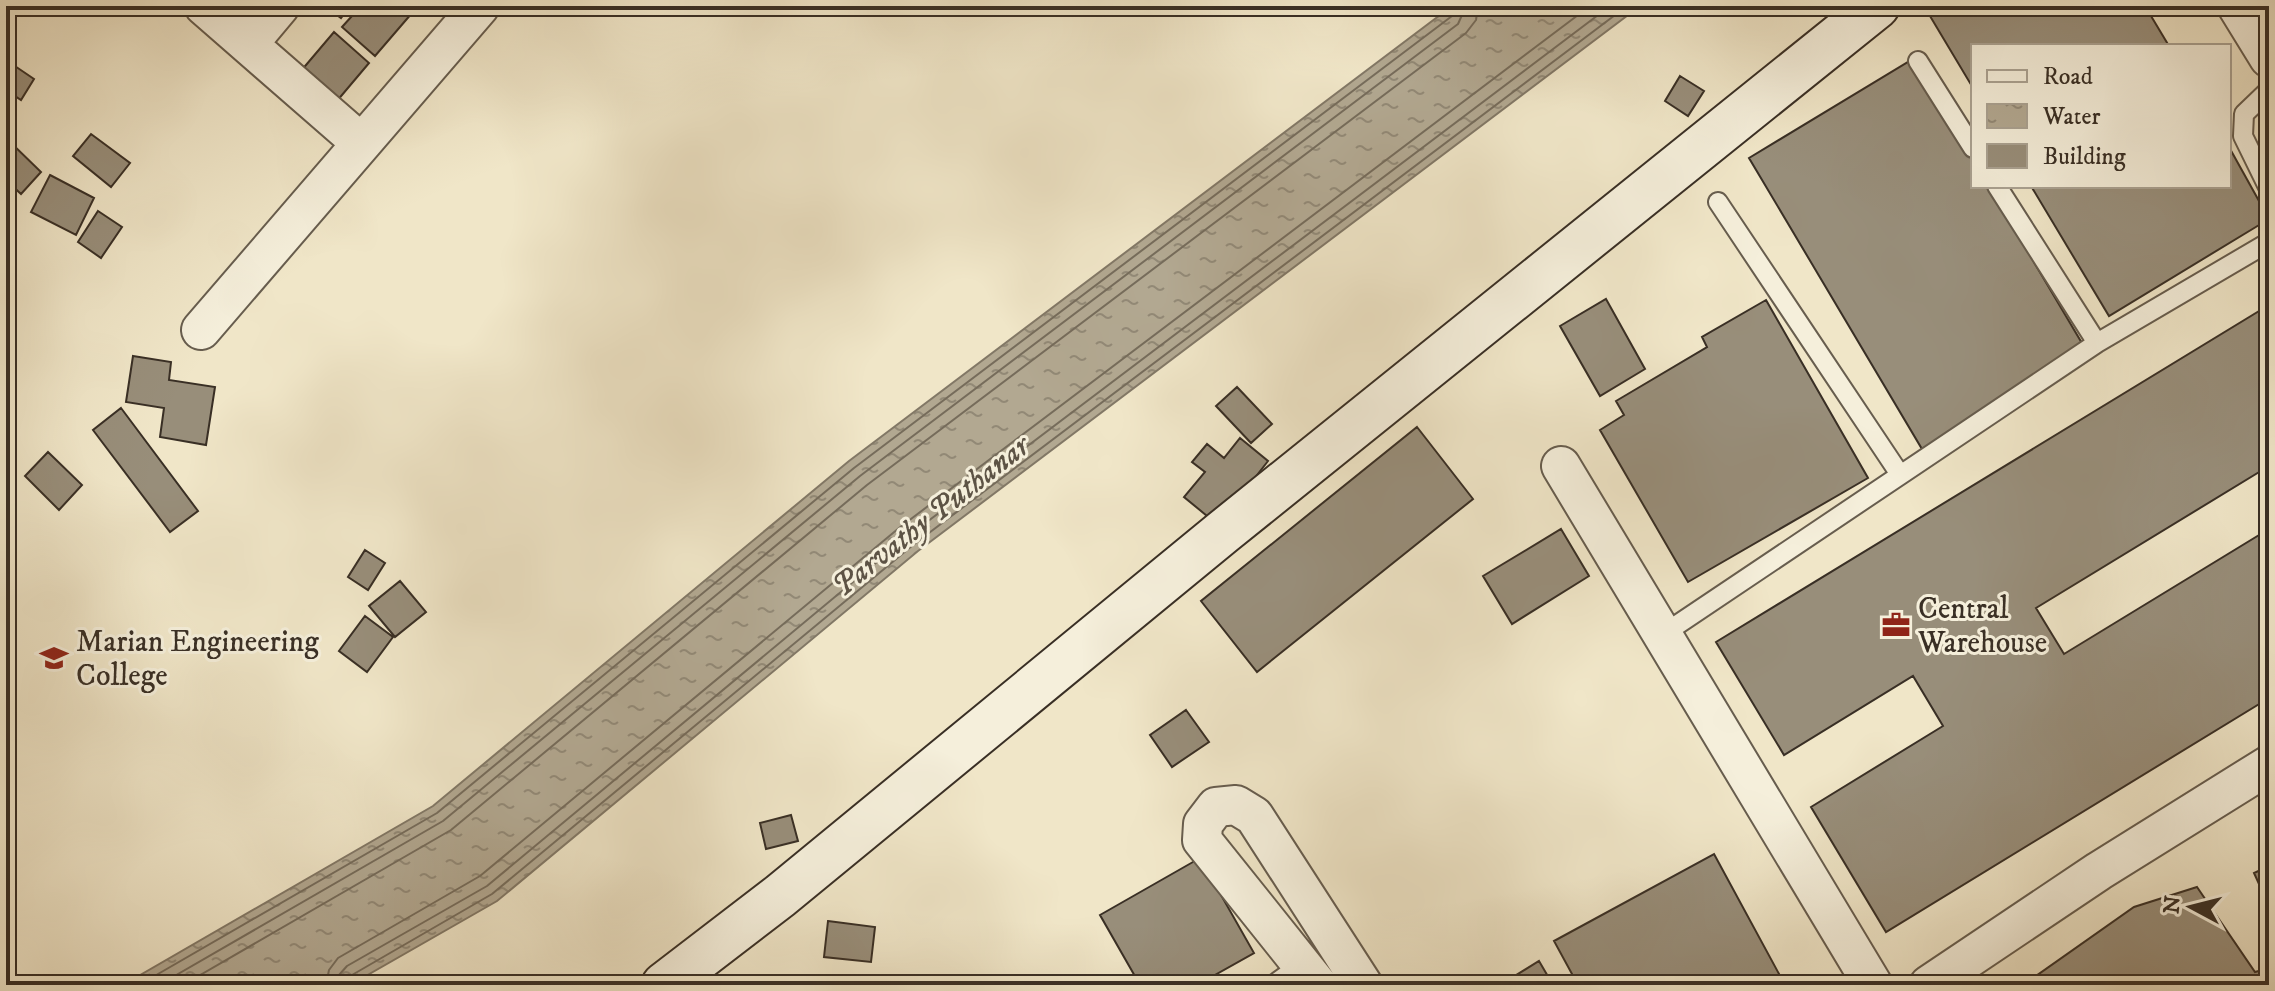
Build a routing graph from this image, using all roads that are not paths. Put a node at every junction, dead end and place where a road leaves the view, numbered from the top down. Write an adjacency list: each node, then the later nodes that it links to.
1 (204, 6): 6 (street)
2 (280, 6): 6 (street)
3 (480, 6): 10 (street)
4 (1877, 6): 23 (street)
5 (2237, 6): 7 (street)
6 (249, 43): 10 (street)
7 (2269, 58)
8 (1918, 61): 11 (lane)
9 (2269, 90): 13 (lane)
10 (360, 142): 16 (street)
11 (1971, 145)
12 (1998, 188): 17 (lane)
13 (2269, 189)
14 (1718, 202): 19 (lane)
15 (2269, 242): 17 (lane)
16 (201, 330)
17 (2097, 343): 19 (lane)
18 (1561, 466): 20 (street)
19 (1899, 473): 20 (lane)
20 (1662, 635): 25 (street)
21 (2269, 765): 26 (street)
22 (1298, 978): 24 (street)
23 (664, 985)
24 (1363, 985)
25 (1873, 985)
26 (1929, 985)

